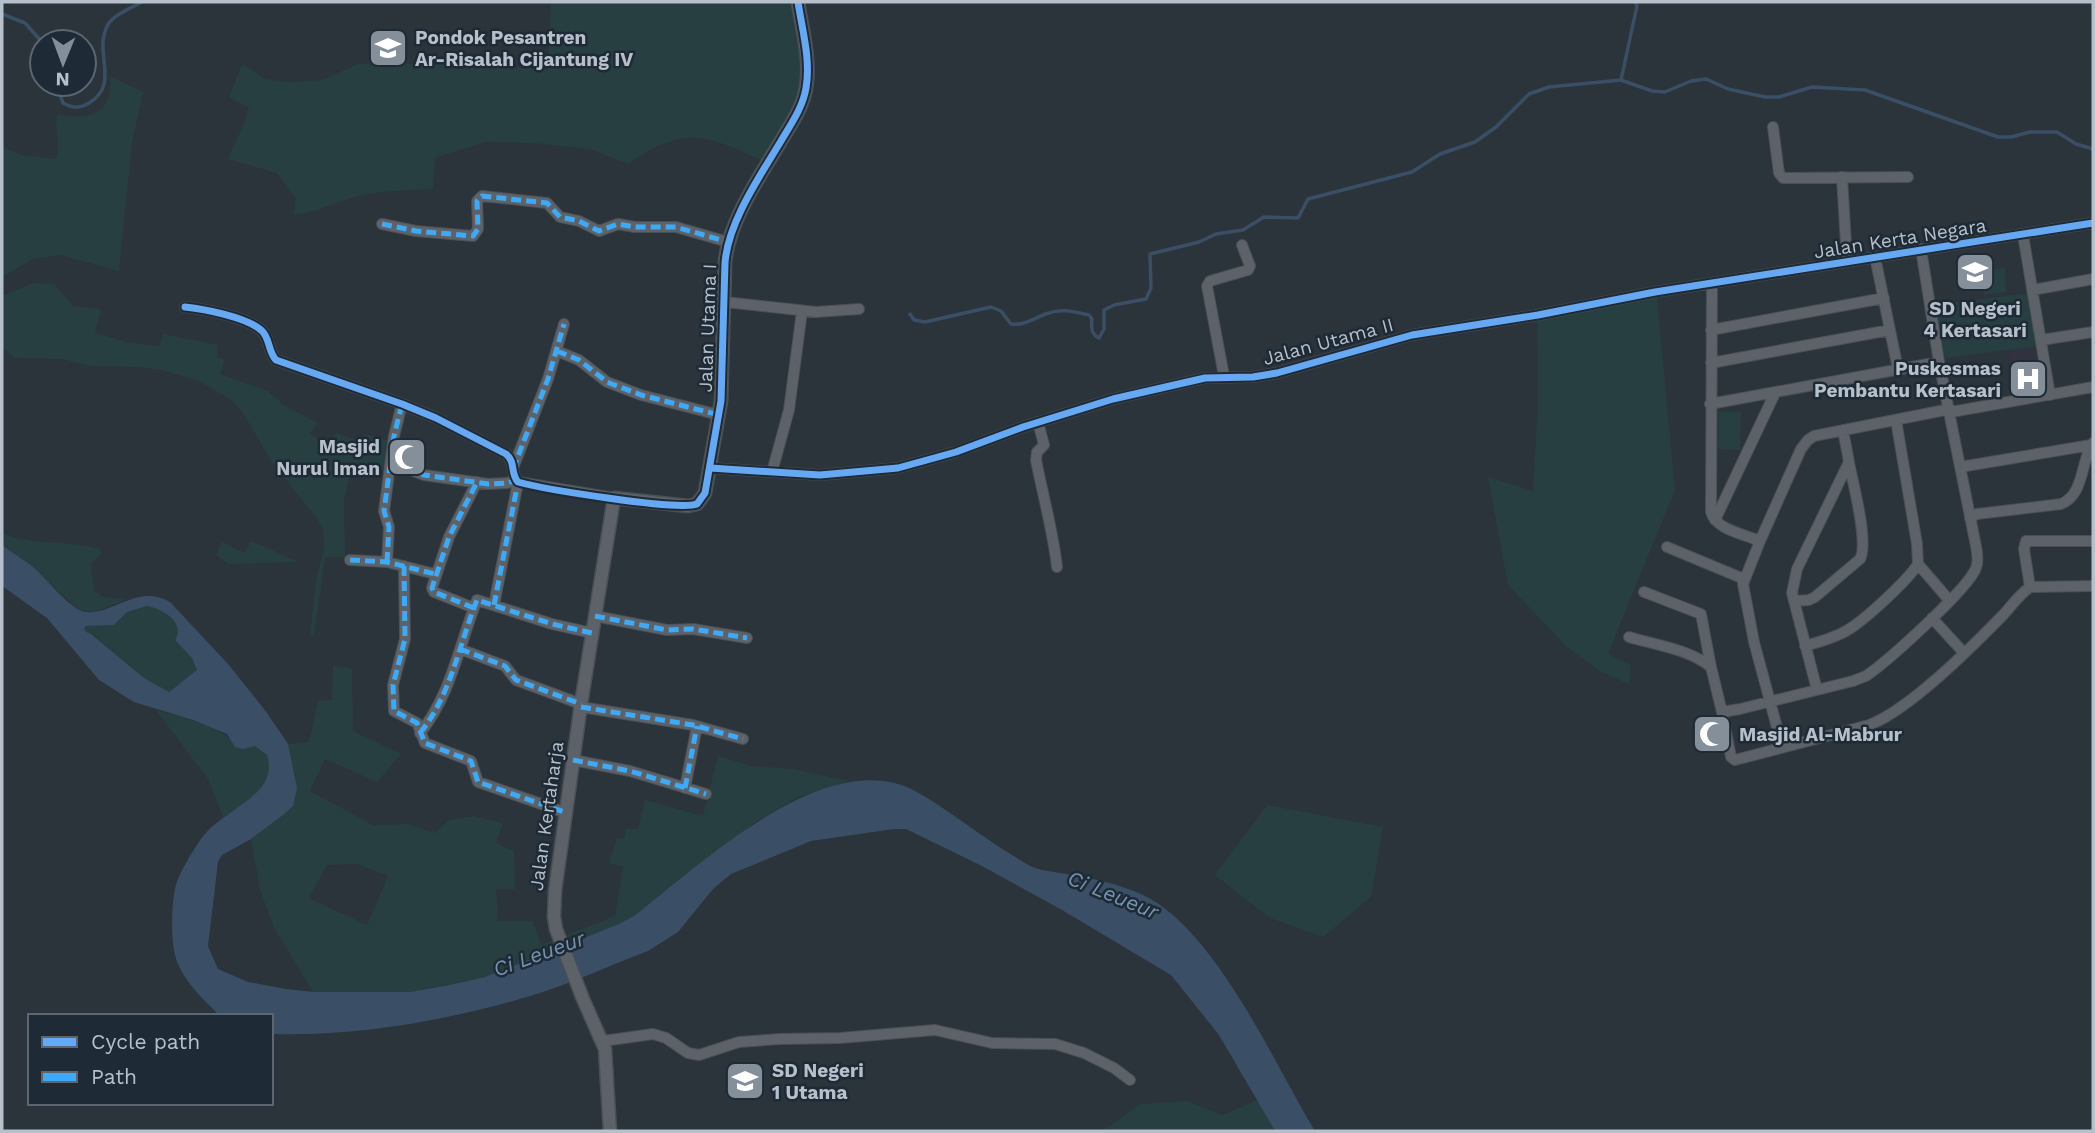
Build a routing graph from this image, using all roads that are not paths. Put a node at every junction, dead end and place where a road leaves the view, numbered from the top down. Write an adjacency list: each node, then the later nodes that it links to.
1 (798, 2): 8 (street, Jalan Utama I)
2 (1773, 127): 3 (street)
3 (1842, 177): 4 (street); 12 (street)
4 (1908, 177)
5 (2093, 223): 7 (street, Jalan Kerta Negara)
6 (382, 224): 8 (street)
7 (2024, 235): 10 (street, Jalan Kerta Negara); 15 (street)
8 (728, 242): 17 (street, Jalan Utama I)
9 (1242, 245): 30 (street)
10 (1921, 249): 11 (street, Jalan Kerta Negara); 27 (street)
11 (1875, 257): 12 (street, Jalan Kerta Negara); 16 (street)
12 (1847, 261): 14 (street, Jalan Kerta Negara)
13 (2093, 279): 15 (street)
14 (1712, 284): 22 (street); 30 (street, Jalan Utama II)
15 (2032, 290): 25 (street)
16 (1884, 298): 22 (street); 23 (street)
17 (724, 302): 20 (street); 37 (street, Jalan Utama I)
18 (185, 307): 34 (street)
19 (859, 309): 20 (street)
20 (802, 311): 47 (street)
21 (564, 324): 26 (street)
22 (1711, 330): 28 (street)
23 (1890, 330): 28 (street); 29 (street)
24 (2093, 332): 25 (street)
25 (2041, 340): 33 (street)
26 (556, 351): 37 (street); 46 (street)
27 (1939, 362): 29 (street); 36 (street)
28 (1711, 363): 35 (street)
29 (1898, 369): 32 (street)
30 (1224, 376): 39 (street, Jalan Utama II)
31 (2093, 387): 33 (street)
32 (1774, 393): 35 (street); 52 (street)
33 (2050, 395): 36 (street)
34 (402, 404): 43 (street); 46 (street)
35 (1710, 404): 52 (street)
36 (1950, 410): 38 (street); 44 (street)
37 (719, 415): 45 (street, Jalan Utama I)
38 (1896, 420): 40 (street); 58 (street)
39 (1039, 424): 47 (street, Jalan Utama II); 60 (street)
40 (1843, 430): 42 (street); 53 (street)
41 (2092, 444): 44 (street); 51 (street)
42 (1849, 462): 67 (street); 67 (street)
43 (392, 463): 49 (street); 57 (street)
44 (1960, 467): 51 (street)
45 (710, 468): 47 (street, Jalan Utama II); 50 (street, Jalan Utama I)
46 (513, 469): 48 (street)
47 (772, 472)
48 (517, 481): 49 (street); 50 (street); 68 (street)
49 (477, 482): 61 (street)
50 (614, 498): 70 (street, Jalan Kertaharja)
51 (1970, 518): 66 (street)
52 (1715, 520): 53 (street)
53 (1760, 541): 62 (street)
54 (2093, 541): 64 (street)
55 (1667, 547): 62 (street)
56 (350, 560): 57 (street)
57 (387, 562): 59 (street)
58 (1918, 564): 66 (street); 75 (street)
59 (404, 566): 61 (street); 84 (street)
60 (1057, 567)
61 (435, 574): 69 (street)
62 (1744, 579): 80 (street)
63 (2093, 586): 64 (street)
64 (2030, 587): 77 (street)
65 (1644, 592): 78 (street)
66 (1949, 600): 71 (street)
67 (1794, 601): 75 (street)
68 (494, 605): 69 (street); 72 (street)
69 (474, 608): 76 (street)
70 (595, 616): 72 (street, Jalan Kertaharja); 74 (street)
71 (1932, 618): 77 (street); 79 (street)
72 (592, 633): 81 (street, Jalan Kertaharja)
73 (1629, 637): 78 (street)
74 (747, 638)
75 (1805, 646): 79 (street)
76 (460, 649): 81 (street); 84 (street)
77 (1964, 653): 86 (street)
78 (1711, 667): 82 (street)
79 (1817, 690): 80 (street)
80 (1769, 702): 82 (street); 86 (street)
81 (581, 706): 83 (street); 87 (street, Jalan Kertaharja)
82 (1722, 712): 86 (street)
83 (697, 726): 85 (street); 88 (street)
84 (420, 733): 90 (street)
85 (743, 739)
86 (1782, 747)
87 (573, 760): 88 (street); 90 (street, Jalan Kertaharja)
88 (685, 788): 89 (street)
89 (706, 794)
90 (567, 813): 91 (street, Jalan Kertaharja)
91 (603, 1041): 92 (street); 93 (street, Jalan Kertaharja)
92 (1130, 1080)
93 (610, 1131)

